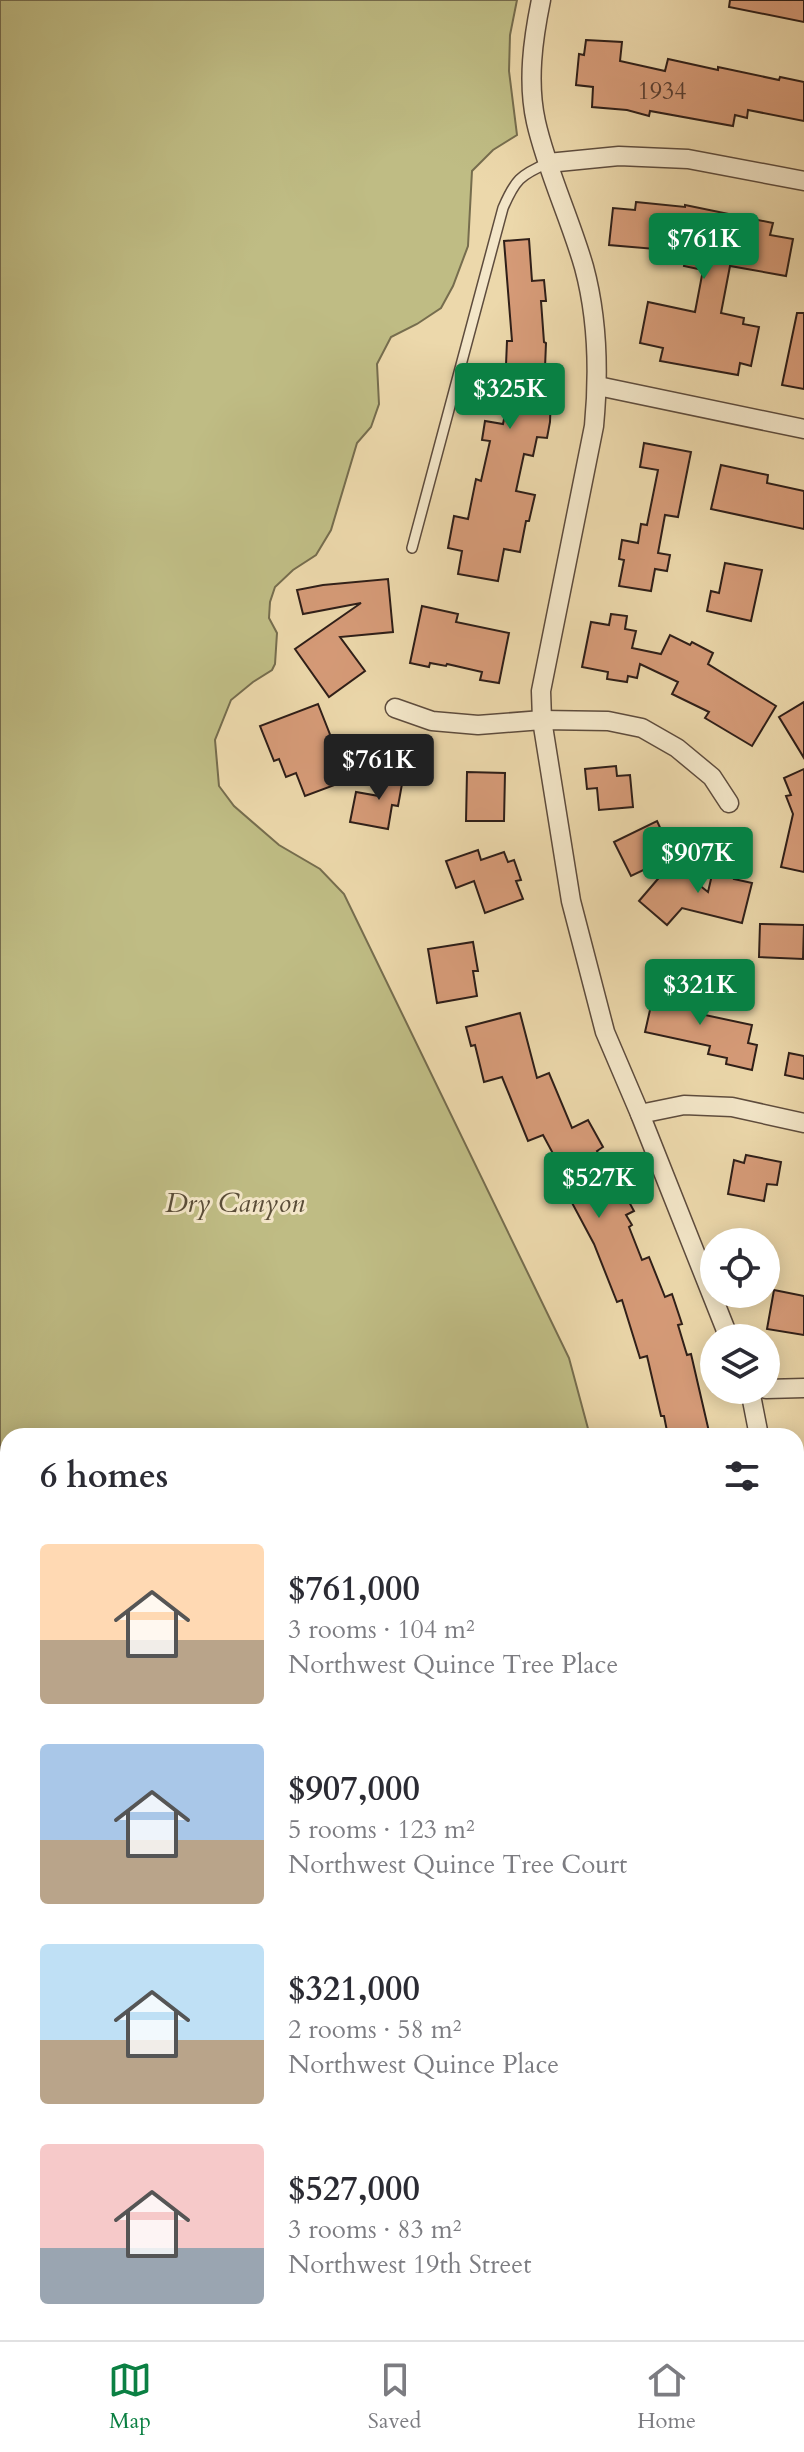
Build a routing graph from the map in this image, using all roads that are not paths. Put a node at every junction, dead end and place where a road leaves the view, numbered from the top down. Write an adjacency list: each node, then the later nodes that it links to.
1 (541, 0): 2 (street)
2 (548, 163): 3 (street); 4 (street); 6 (lane)
3 (804, 181)
4 (598, 386): 5 (street); 8 (street)
5 (804, 429)
6 (412, 548)
7 (395, 708): 8 (street)
8 (542, 720): 9 (street); 10 (street)
9 (729, 803)
10 (640, 1114): 11 (street); 12 (street)
11 (804, 1123)
12 (723, 1324)
13 (804, 1388): 14 (street)
14 (780, 1389)
15 (758, 1404): 16 (street)
16 (759, 1428)

